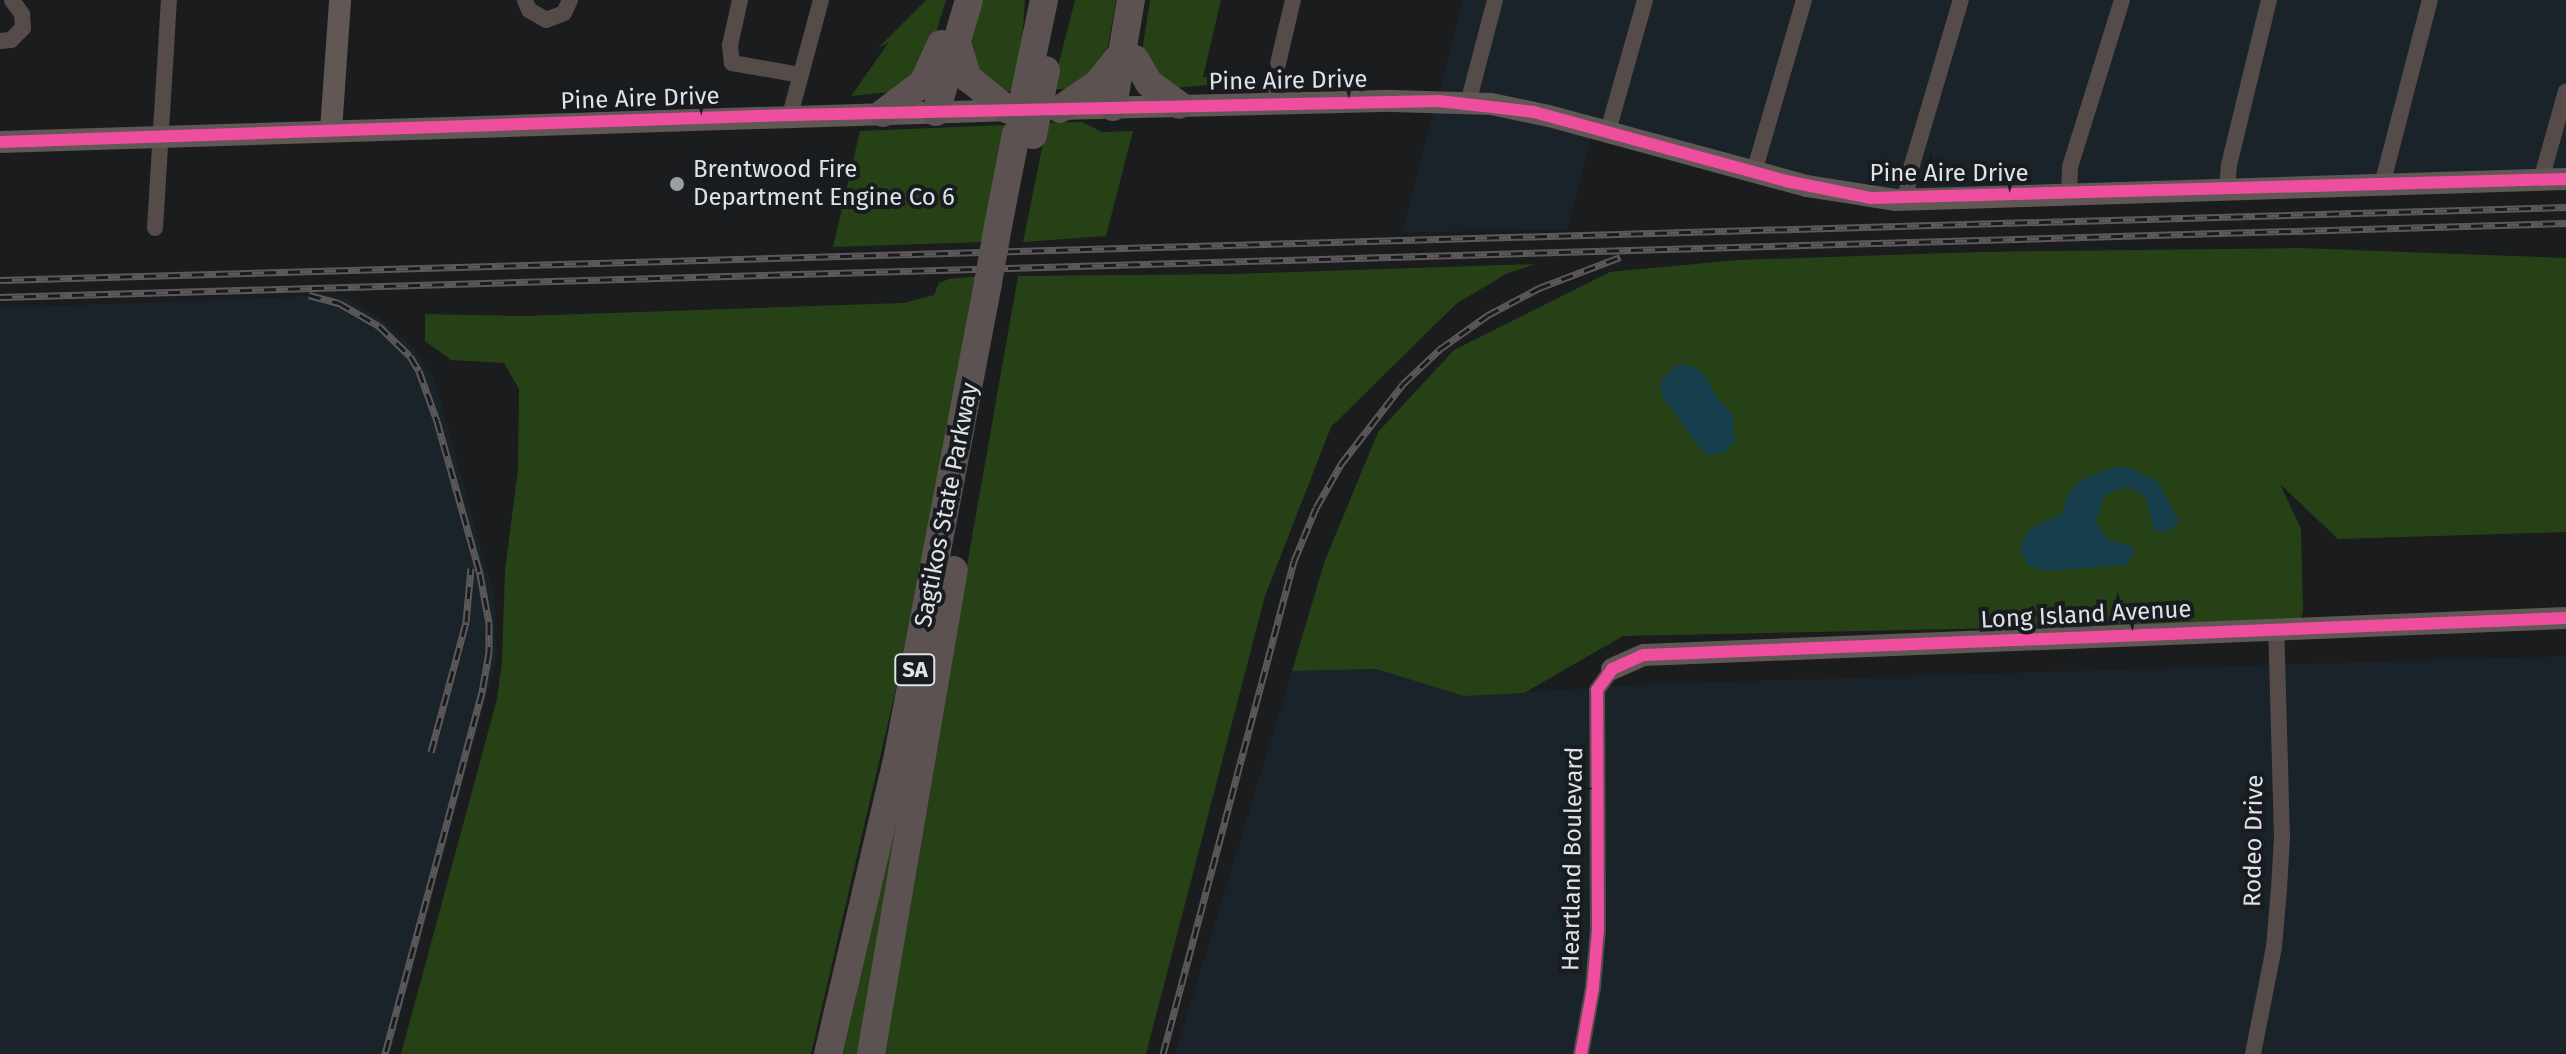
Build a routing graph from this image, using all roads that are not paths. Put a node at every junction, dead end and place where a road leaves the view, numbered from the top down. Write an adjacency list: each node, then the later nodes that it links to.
1 (12, 0): 23 (street)
2 (169, 0): 39 (street)
3 (340, 0): 37 (street)
4 (525, 0): 5 (street)
5 (570, 0)
6 (740, 0): 26 (street)
7 (821, 0): 26 (street)
8 (955, 0): 22 (highway)
9 (969, 0): 22 (highway)
10 (1044, 0): 25 (highway, Sagtikos State Parkway / SA)
11 (1061, 0): 25 (highway, Sagtikos State Parkway / SA)
12 (1131, 0): 24 (highway)
13 (1145, 0): 24 (highway)
14 (1293, 0): 28 (street)
15 (1495, 0): 29 (street)
16 (1645, 0): 38 (street)
17 (1804, 0): 41 (street)
18 (1961, 0): 47 (street)
19 (2122, 0): 46 (street)
20 (2269, 0): 45 (street)
21 (2430, 0): 44 (street)
22 (952, 36): 33 (highway); 34 (highway); 36 (highway)
23 (0, 41)
24 (1129, 55): 30 (highway); 31 (highway); 32 (highway)
25 (1038, 69): 36 (highway, Sagtikos State Parkway / SA, bridge)
26 (801, 75): 35 (street)
27 (2566, 91): 43 (street)
28 (1269, 102): 29 (street, Pine Aire Drive); 30 (street, Pine Aire Drive)
29 (1468, 103): 38 (street, Pine Aire Drive)
30 (1179, 105): 31 (street, Pine Aire Drive)
31 (1120, 107): 32 (street, Pine Aire Drive)
32 (1060, 109): 36 (street, Pine Aire Drive)
33 (931, 112): 34 (street, Pine Aire Drive); 36 (street, Pine Aire Drive)
34 (883, 113): 35 (street, Pine Aire Drive)
35 (790, 115): 37 (street, Pine Aire Drive)
36 (1019, 126): 49 (highway, Sagtikos State Parkway / SA)
37 (331, 130): 39 (street, Pine Aire Drive)
38 (1608, 131): 41 (street, Pine Aire Drive)
39 (161, 136): 40 (street, Pine Aire Drive); 48 (street)
40 (0, 142)
41 (1754, 172): 47 (street, Pine Aire Drive)
42 (2566, 179): 43 (street, Pine Aire Drive)
43 (2541, 180): 44 (street, Pine Aire Drive)
44 (2382, 185): 45 (street, Pine Aire Drive)
45 (2227, 191): 46 (street, Pine Aire Drive)
46 (2069, 195): 47 (street, Pine Aire Drive)
47 (1906, 200)
48 (155, 228)
49 (997, 283): 53 (highway, Sagtikos State Parkway / SA); 54 (highway, Sagtikos State Parkway / SA)
50 (2566, 618): 51 (street, Long Island Avenue)
51 (2276, 628): 52 (street, Long Island Avenue); 56 (street, Rodeo Drive)
52 (1612, 669): 55 (street, Heartland Boulevard)
53 (828, 1054)
54 (871, 1054)
55 (1581, 1054)
56 (2253, 1054)

